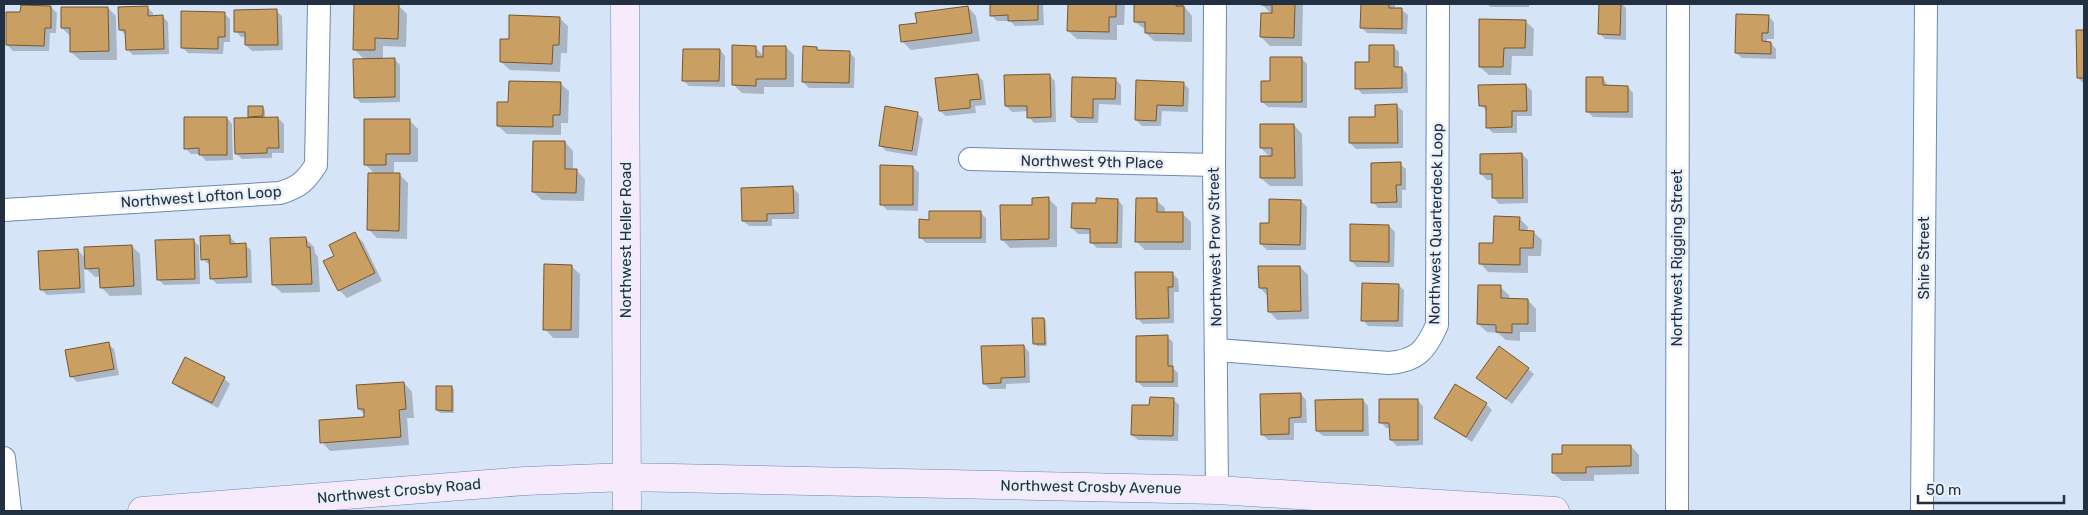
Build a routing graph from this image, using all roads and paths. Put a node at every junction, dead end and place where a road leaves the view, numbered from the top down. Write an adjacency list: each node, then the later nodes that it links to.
1 (319, 4): 9 (street, Northwest Lofton Loop)
2 (625, 4): 12 (street, Northwest Heller Road)
3 (1215, 4): 8 (street, Northwest Prow Street)
4 (1438, 4): 10 (street, Northwest Quarterdeck Loop)
5 (1678, 4): 18 (street, Northwest Rigging Street)
6 (1926, 4): 19 (street, Shire Street)
7 (970, 159): 8 (street, Northwest 9th Place)
8 (1214, 165): 10 (street, Northwest Prow Street)
9 (4, 210)
10 (1217, 350): 13 (street, Northwest Prow Street)
11 (4, 458): 14 (street)
12 (627, 477): 13 (street, Northwest Crosby Avenue); 15 (street, Northwest Crosby Road); 16 (street, Northwest Heller Road)
13 (1217, 490): 17 (street, Northwest Crosby Avenue)
14 (10, 511)
15 (142, 511)
16 (627, 511)
17 (1555, 511)
18 (1677, 511)
19 (1922, 511)

